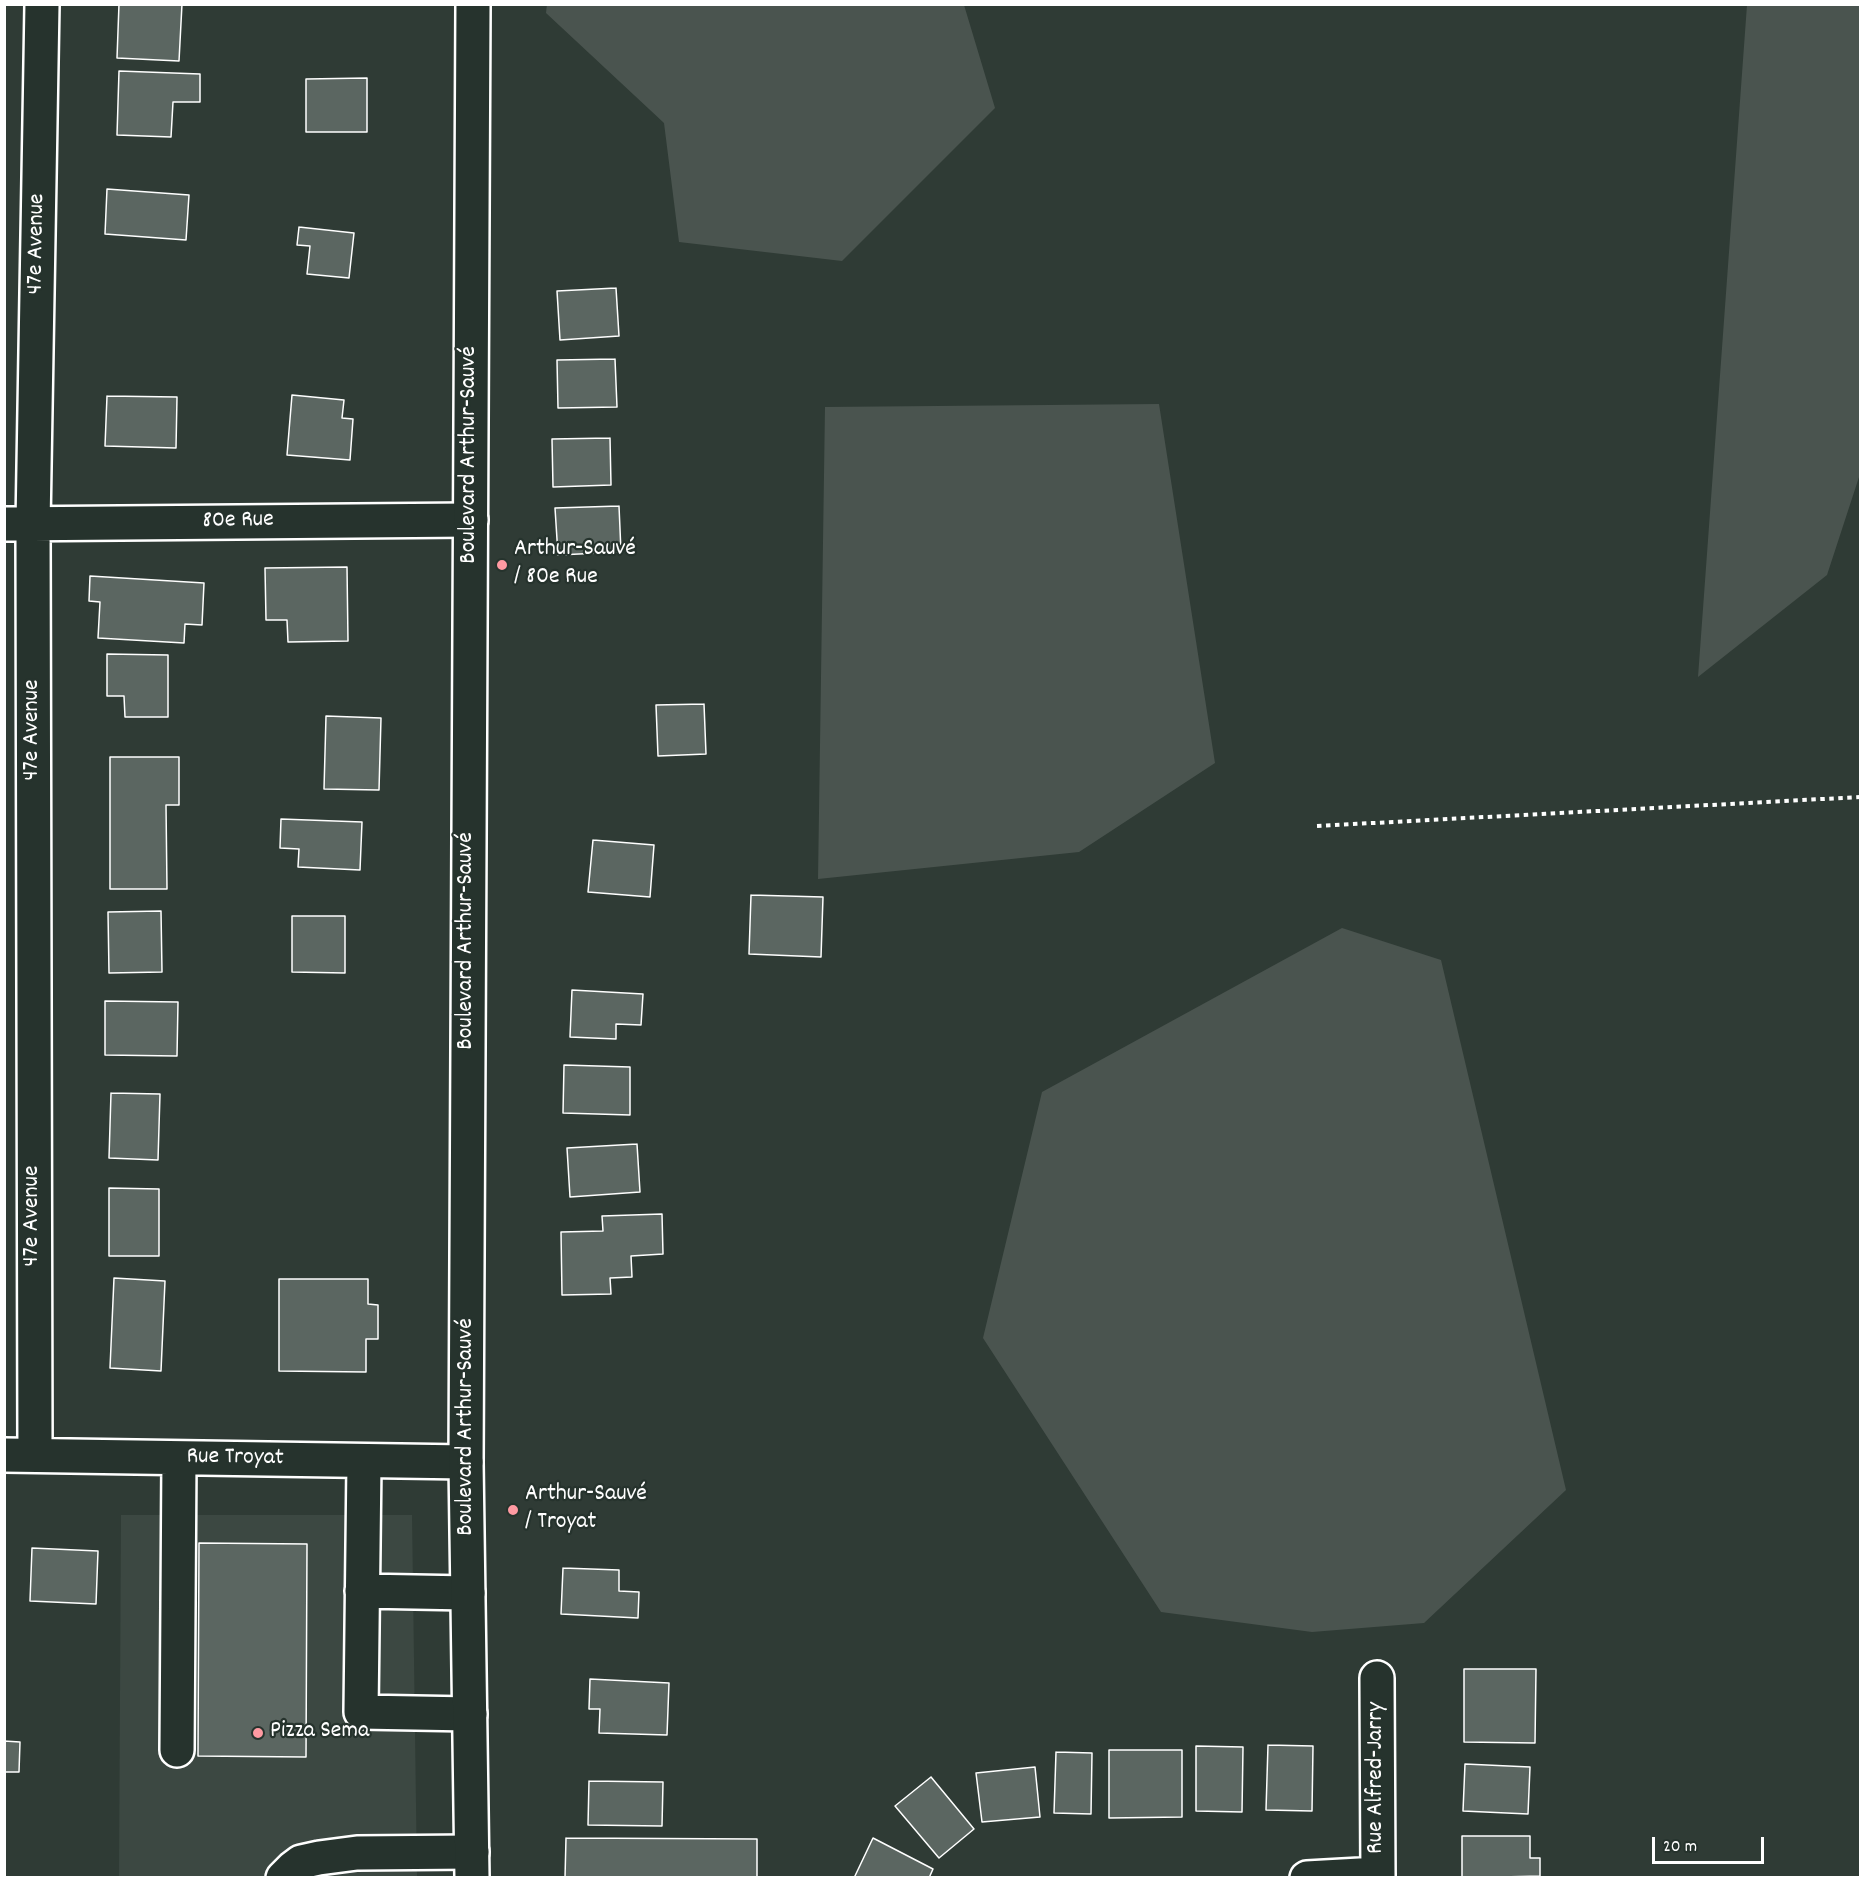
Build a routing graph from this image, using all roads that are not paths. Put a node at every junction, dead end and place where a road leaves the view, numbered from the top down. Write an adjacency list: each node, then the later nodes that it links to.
1 (42, 4): 4 (street, 47e Avenue)
2 (473, 4): 3 (street, Boulevard Arthur-Sauvé)
3 (471, 520): 4 (street, 80e Rue); 8 (street, Boulevard Arthur-Sauvé)
4 (19, 524): 5 (street, 47e Avenue)
5 (20, 1455): 6 (street, Rue Troyat)
6 (178, 1458): 7 (street, Rue Troyat); 13 (street)
7 (364, 1462): 8 (street, Rue Troyat); 9 (street)
8 (466, 1462): 10 (street, Boulevard Arthur-Sauvé)
9 (362, 1591): 10 (street); 12 (street)
10 (468, 1593): 12 (street, Boulevard Arthur-Sauvé)
11 (1377, 1678): 15 (street, Rue Alfred-Jarry)
12 (470, 1714): 14 (street, Boulevard Arthur-Sauvé)
13 (177, 1750)
14 (472, 1865): 16 (street)
15 (1378, 1876): 17 (street)
16 (283, 1878)
17 (1307, 1878)

